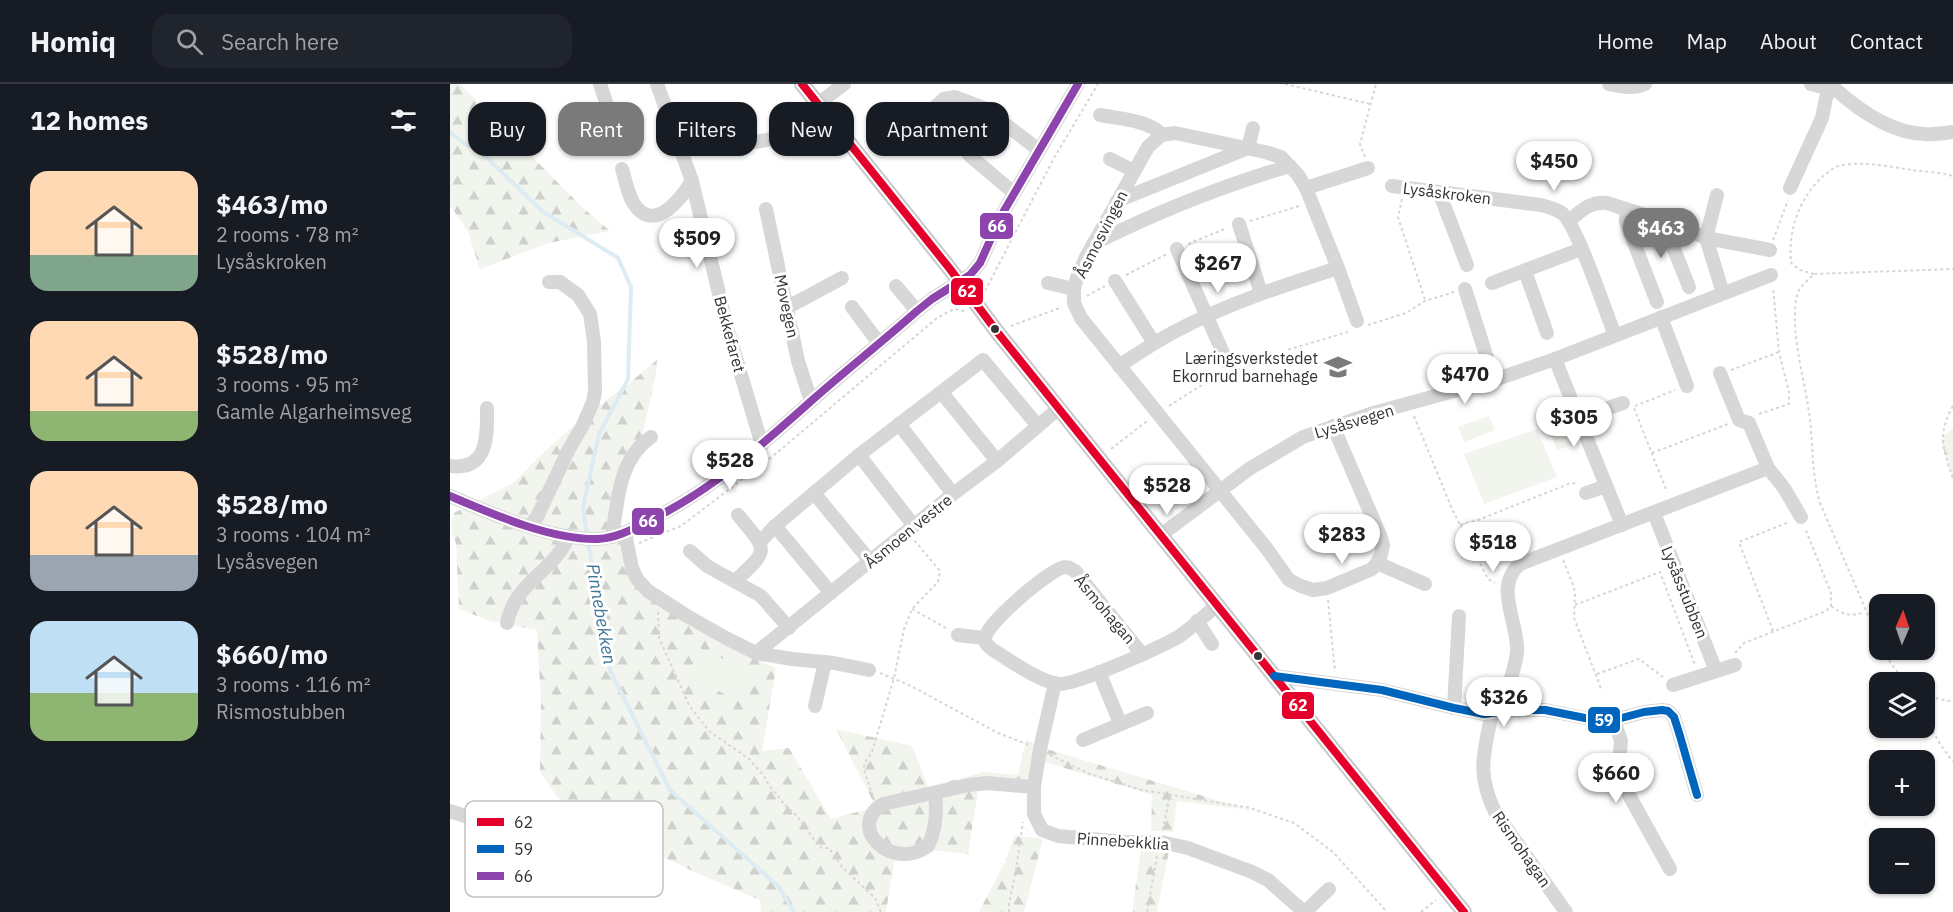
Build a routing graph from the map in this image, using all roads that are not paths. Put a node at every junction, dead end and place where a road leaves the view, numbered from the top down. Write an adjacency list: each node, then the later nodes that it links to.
1 (600, 84): 10 (street)
2 (657, 84): 29 (street, Bekkefaret)
3 (802, 84): 11 (main road)
4 (844, 84): 12 (street)
5 (1077, 84): 22 (street)
6 (1609, 84): 7 (street)
7 (1645, 84)
8 (1811, 84): 9 (street)
9 (1832, 85): 18 (street); 32 (street)
10 (605, 102)
11 (816, 102)
12 (821, 102)
13 (941, 102): 14 (street)
14 (967, 102)
15 (1100, 115): 19 (street)
16 (1009, 127): 22 (street)
17 (1253, 128): 20 (street)
18 (1953, 132)
19 (1161, 135): 20 (street); 28 (street, Åsmosvingen)
20 (1248, 148): 25 (street); 36 (street)
21 (854, 150): 54 (main road)
22 (1039, 150): 34 (street)
23 (970, 156): 34 (street)
24 (1110, 159): 28 (street)
25 (1290, 166): 31 (street); 43 (street)
26 (1368, 168): 31 (street)
27 (621, 169): 29 (street)
28 (1134, 171): 36 (street, Åsmosvingen)
29 (692, 182): 90 (street, Bekkefaret)
30 (1398, 187): 33 (street, Lysåskroken)
31 (1306, 188): 48 (street)
32 (1790, 188)
33 (1439, 192): 39 (street, Lysåskroken); 47 (street)
34 (1014, 193): 54 (street)
35 (1718, 195): 42 (street)
36 (1117, 201): 43 (street, Åsmosvingen)
37 (766, 209): 64 (street, Movegen)
38 (1626, 210): 39 (street); 40 (street); 63 (street)
39 (1569, 221): 45 (street)
40 (1669, 223): 42 (street); 58 (street)
41 (1239, 224): 60 (street)
42 (1706, 238): 46 (street); 61 (street)
43 (1093, 244): 62 (street, Åsmosvingen)
44 (1177, 249): 67 (street)
45 (1581, 249): 49 (street); 71 (street)
46 (1770, 250)
47 (1467, 265)
48 (1338, 268): 60 (street); 69 (street)
49 (1524, 271): 55 (street); 70 (street)
50 (1771, 275): 61 (street, Lysåsvegen)
51 (842, 278): 64 (street)
52 (1115, 281): 73 (street)
53 (549, 282): 105 (street)
54 (961, 282): 66 (street); 84 (main road)
55 (1492, 283)
56 (1048, 284): 62 (street)
57 (896, 286): 66 (street)
58 (1689, 286)
59 (1465, 289): 78 (street)
60 (1261, 293): 67 (street)
61 (1723, 293): 68 (street, Lysåsvegen)
62 (1074, 296): 76 (street)
63 (1657, 302)
64 (788, 307): 81 (street, Movegen)
65 (852, 307): 72 (street)
66 (917, 311): 72 (street)
67 (1207, 316): 73 (street); 75 (street)
68 (1661, 317): 71 (street, Lysåsvegen); 79 (street)
69 (1355, 327)
70 (1547, 333)
71 (1615, 336): 74 (street, Lysåsvegen)
72 (879, 343): 81 (street)
73 (1154, 343): 76 (street)
74 (1556, 359): 78 (street, Lysåsvegen); 85 (street)
75 (1227, 362)
76 (1119, 366): 96 (street)
77 (1720, 374): 94 (street)
78 (1494, 380): 88 (street, Lysåsvegen)
79 (1687, 386)
80 (942, 393): 86 (street); 87 (street); 92 (street)
81 (811, 401): 90 (street)
82 (1623, 402): 85 (street)
83 (487, 408): 93 (street)
84 (1059, 408): 87 (street, Åsmoen vestre); 110 (main road)
85 (1579, 418): 95 (street)
86 (899, 424): 91 (street); 99 (street)
87 (1038, 426): 92 (street, Åsmoen vestre)
88 (1333, 426): 96 (street, Lysåsvegen); 114 (street)
89 (651, 437): 108 (street)
90 (762, 445): 108 (street)
91 (859, 455): 97 (street); 107 (street)
92 (997, 461): 99 (street, Åsmoen vestre)
93 (450, 466)
94 (1767, 468): 101 (street); 103 (street)
95 (1606, 486): 98 (street); 104 (street)
96 (1218, 491): 110 (street, Lysåsvegen); 114 (street)
97 (814, 493): 106 (street); 113 (street)
98 (1586, 493)
99 (953, 494): 107 (street, Åsmoen vestre)
100 (450, 496): 105 (street)
101 (1654, 513): 104 (street); 131 (street, Lysåsstubben)
102 (738, 515): 111 (street)
103 (1801, 517)
104 (1622, 525): 138 (street)
105 (530, 526): 109 (street)
106 (775, 526): 111 (street); 117 (street)
107 (911, 529): 113 (street, Åsmoen vestre)
108 (619, 535): 109 (street); 126 (street)
109 (568, 536): 121 (street)
110 (1161, 536): 118 (main road)
111 (760, 542): 115 (street)
112 (690, 551): 115 (street)
113 (870, 561): 117 (street, Åsmoen vestre)
114 (1377, 563): 116 (street)
115 (735, 581): 122 (street)
116 (1425, 584)
117 (831, 593): 122 (street, Åsmoen vestre)
118 (1218, 604): 120 (street, Åsmohagan); 133 (main road)
119 (1459, 616): 137 (street)
120 (1197, 621): 125 (street); 127 (street, Åsmohagan)
121 (507, 623)
122 (789, 628): 126 (street, Åsmoen vestre)
123 (958, 635): 124 (street)
124 (984, 638): 127 (street, Åsmohagan); 134 (street)
125 (1212, 644)
126 (756, 653): 128 (street)
127 (1142, 654): 132 (street, Åsmohagan)
128 (825, 662): 130 (street); 136 (street)
129 (1734, 664): 131 (street)
130 (869, 670)
131 (1716, 671): 135 (street)
132 (1099, 672): 134 (street, Åsmohagan); 141 (street)
133 (1274, 675): 137 (street); 151 (main road)
134 (1055, 683): 143 (street, Pinnebekklia)
135 (1673, 685)
136 (815, 706)
137 (1454, 708): 138 (street)
138 (1499, 712): 140 (street); 152 (street, Rismohagan)
139 (1147, 713): 141 (street)
140 (1614, 720): 145 (street); 148 (street)
141 (1120, 723): 142 (street)
142 (1083, 740)
143 (1034, 788): 144 (street); 150 (street, Pinnebekklia)
144 (935, 793): 144 (street)
145 (1697, 795)
146 (450, 812): 147 (street)
147 (465, 817)
148 (1670, 869)
149 (1329, 889): 150 (street, Pinnebekklia)
150 (1305, 912)
151 (1464, 912)
152 (1566, 912)

